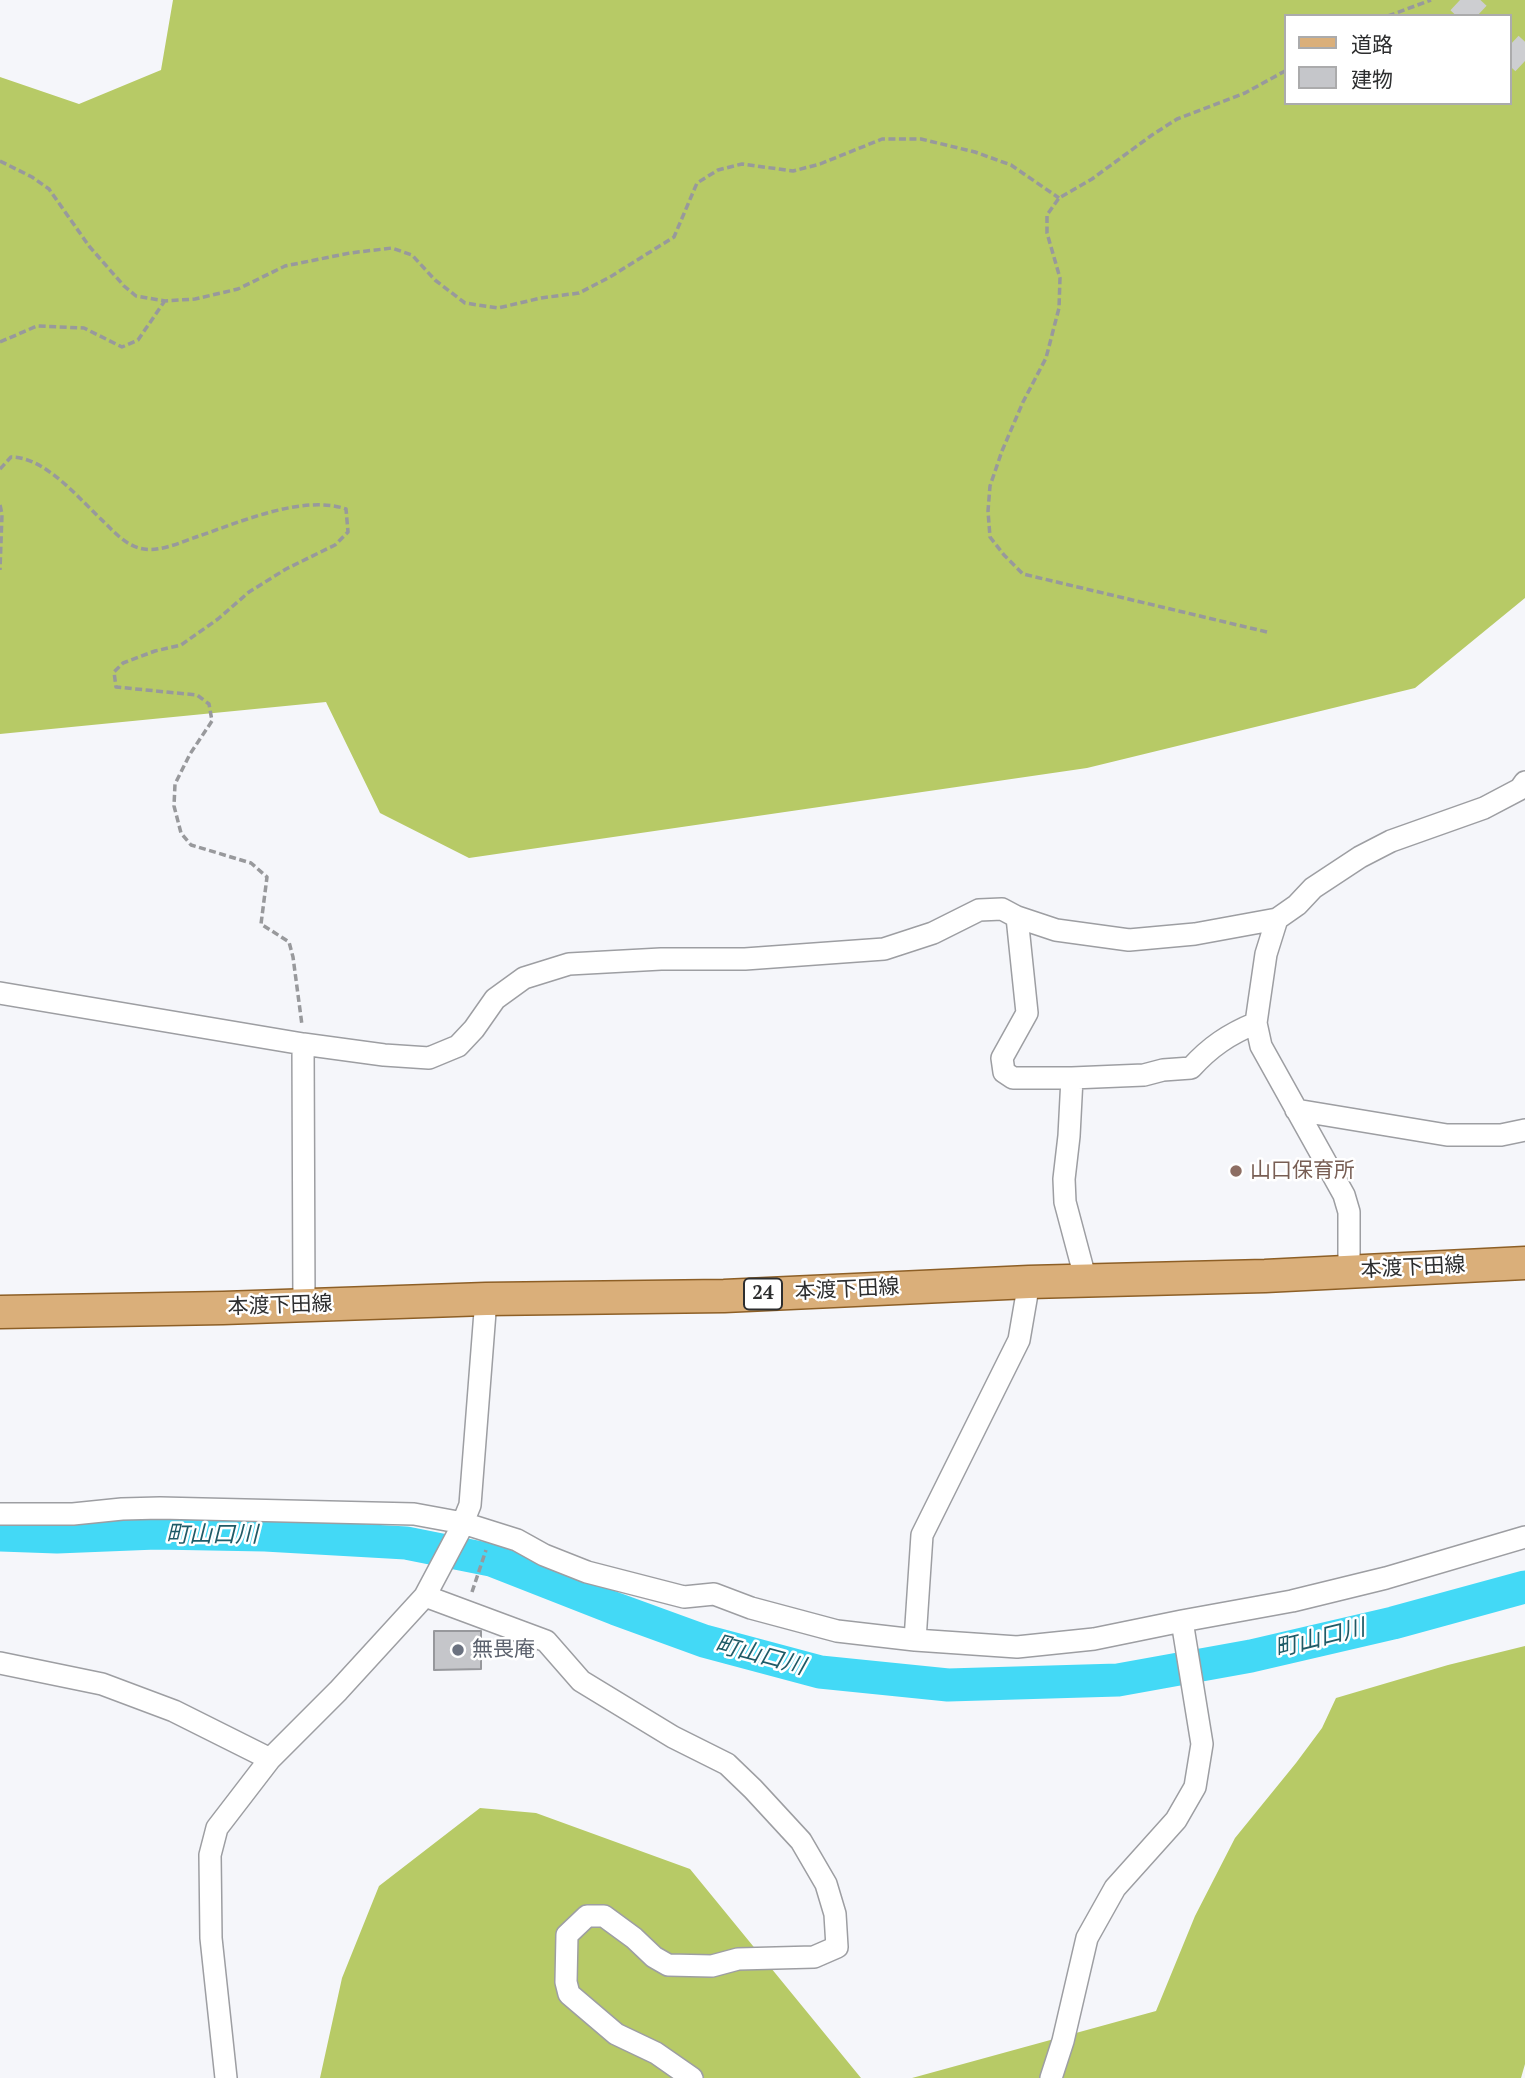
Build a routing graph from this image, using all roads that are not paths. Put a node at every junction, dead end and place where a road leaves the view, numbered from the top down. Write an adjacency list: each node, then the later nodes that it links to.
1 (1525, 782): 3 (street)
2 (1017, 917): 3 (street); 6 (street); 7 (street)
3 (1277, 919): 5 (street)
4 (0, 993): 6 (street)
5 (1256, 1023): 7 (street); 8 (street)
6 (303, 1044): 15 (street)
7 (1072, 1078): 12 (street)
8 (1296, 1110): 9 (street); 11 (street)
9 (1525, 1130)
10 (1525, 1263): 11 (main road, 本渡下田線 / 24)
11 (1349, 1272): 12 (main road, 本渡下田線 / 24)
12 (1086, 1281): 13 (main road, 本渡下田線 / 24)
13 (1029, 1282): 14 (main road, 本渡下田線 / 24); 22 (street)
14 (486, 1299): 15 (main road, 本渡下田線 / 24); 18 (street)
15 (304, 1305): 16 (main road, 本渡下田線 / 24)
16 (0, 1312)
17 (0, 1514): 18 (street)
18 (461, 1527): 20 (street); 22 (street)
19 (1525, 1537): 21 (street)
20 (425, 1596): 24 (street); 26 (street)
21 (1183, 1626): 22 (street); 27 (street)
22 (915, 1640)
23 (0, 1663): 24 (street)
24 (270, 1759): 25 (street)
25 (226, 2078)
26 (692, 2078)
27 (1051, 2078)

